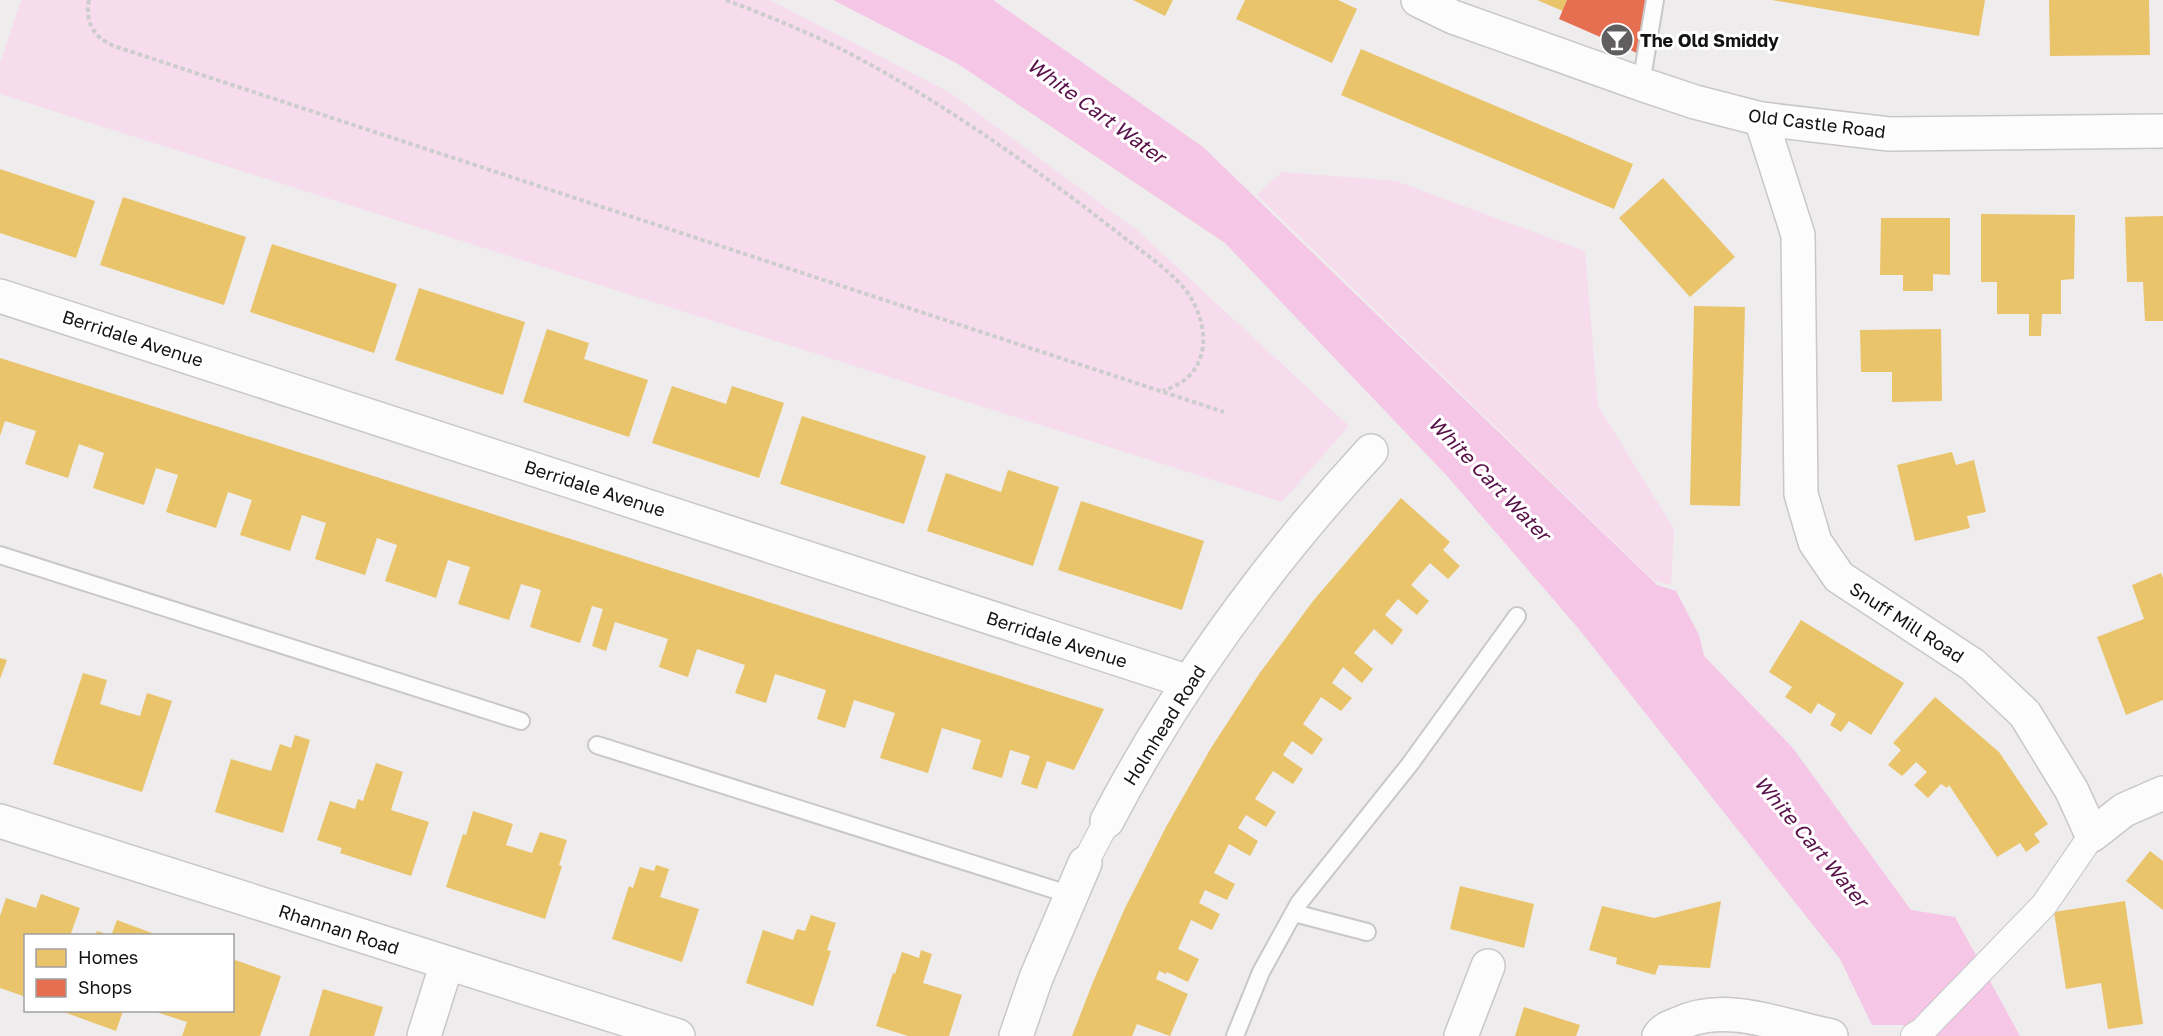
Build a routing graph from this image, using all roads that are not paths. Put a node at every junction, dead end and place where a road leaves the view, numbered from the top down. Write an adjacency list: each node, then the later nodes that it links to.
1 (1418, 0): 3 (street, Old Castle Road)
2 (1655, 0): 4 (lane)
3 (1454, 8): 4 (street, Old Castle Road)
4 (1641, 84): 5 (street, Old Castle Road)
5 (1761, 119): 6 (street, Old Castle Road); 17 (street, Snuff Mill Road)
6 (2163, 131)
7 (0, 296): 11 (street, Berridale Avenue)
8 (1371, 451): 11 (street, Holmhead Road)
9 (0, 555): 12 (lane)
10 (1517, 616): 20 (lane)
11 (1189, 682): 16 (street, Holmhead Road)
12 (521, 721)
13 (597, 745): 19 (lane)
14 (2163, 794): 17 (street)
15 (0, 821): 22 (street, Rhannan Road)
16 (1107, 821): 18 (street, Holmhead Road)
17 (2091, 835): 31 (street)
18 (1085, 863): 19 (street, Holmhead Road)
19 (1071, 895): 26 (street, Holmhead Road)
20 (1294, 913): 21 (lane); 27 (lane)
21 (1367, 932)
22 (447, 963): 24 (street); 25 (street, Rhannan Road)
23 (1488, 966): 28 (street)
24 (424, 1036)
25 (678, 1036)
26 (1016, 1036)
27 (1235, 1036)
28 (1461, 1036)
29 (1659, 1036): 30 (street)
30 (1831, 1036)
31 (1914, 1036)

